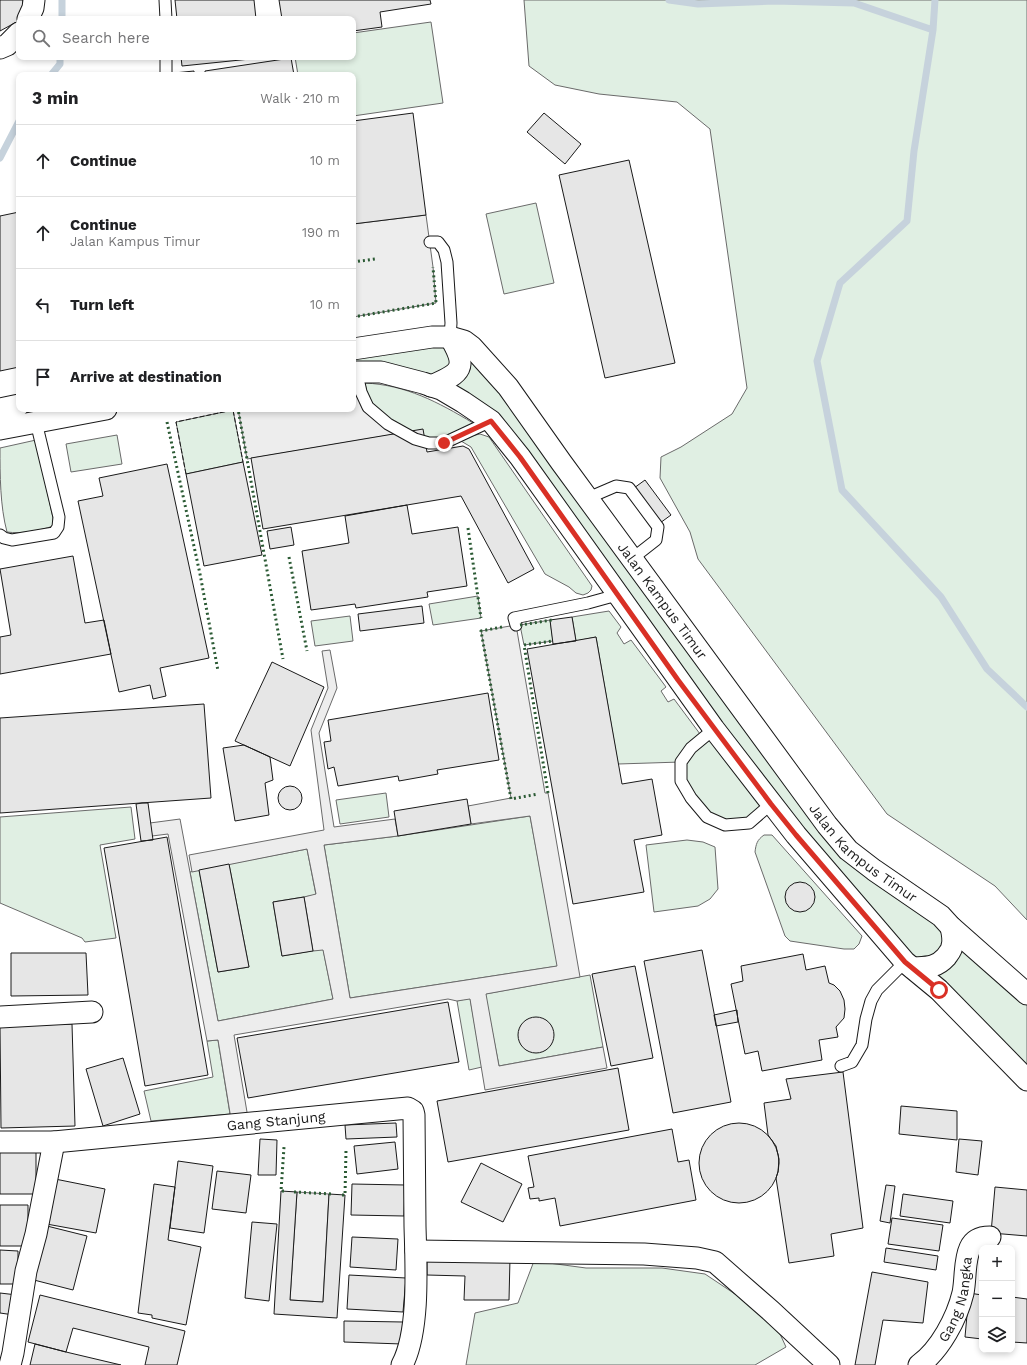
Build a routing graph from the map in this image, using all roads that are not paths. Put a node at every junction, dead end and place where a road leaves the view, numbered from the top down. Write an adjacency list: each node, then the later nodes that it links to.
1 (34, 0): 3 (street)
2 (166, 0): 4 (lane)
3 (29, 16)
4 (166, 16)
5 (16, 37): 6 (street)
6 (0, 48)
7 (166, 60): 8 (lane)
8 (166, 72)
9 (430, 242): 10 (lane)
10 (450, 337): 11 (street, Jalan Kampus Timur); 13 (street); 20 (street, Jalan Kampus Timur)
11 (356, 349)
12 (356, 372): 13 (street); 18 (lane)
13 (431, 386): 18 (street)
14 (16, 405): 15 (street)
15 (0, 408)
16 (70, 412): 17 (street)
17 (35, 415): 19 (street); 21 (lane)
18 (491, 421): 23 (street)
19 (0, 429)
20 (588, 498): 22 (street, Jalan Kampus Timur); 22 (lane)
21 (0, 535)
22 (633, 558): 27 (street, Jalan Kampus Timur)
23 (617, 595): 24 (lane); 25 (street)
24 (516, 625)
25 (714, 729): 26 (street); 26 (lane)
26 (771, 804): 28 (street)
27 (951, 926): 28 (street); 29 (street, Jalan Kampus Timur)
28 (909, 965): 32 (lane); 33 (street)
29 (1027, 994)
30 (92, 1012): 31 (street)
31 (0, 1017)
32 (841, 1066)
33 (1027, 1080)
34 (0, 1142): 35 (street, Gang Stanjung)
35 (54, 1142): 37 (street, Gang Stanjung); 39 (street)
36 (990, 1237): 41 (street, Gang Nangka)
37 (416, 1251): 38 (street); 40 (street)
38 (407, 1364)
39 (10, 1365)
40 (829, 1365)
41 (919, 1365)

